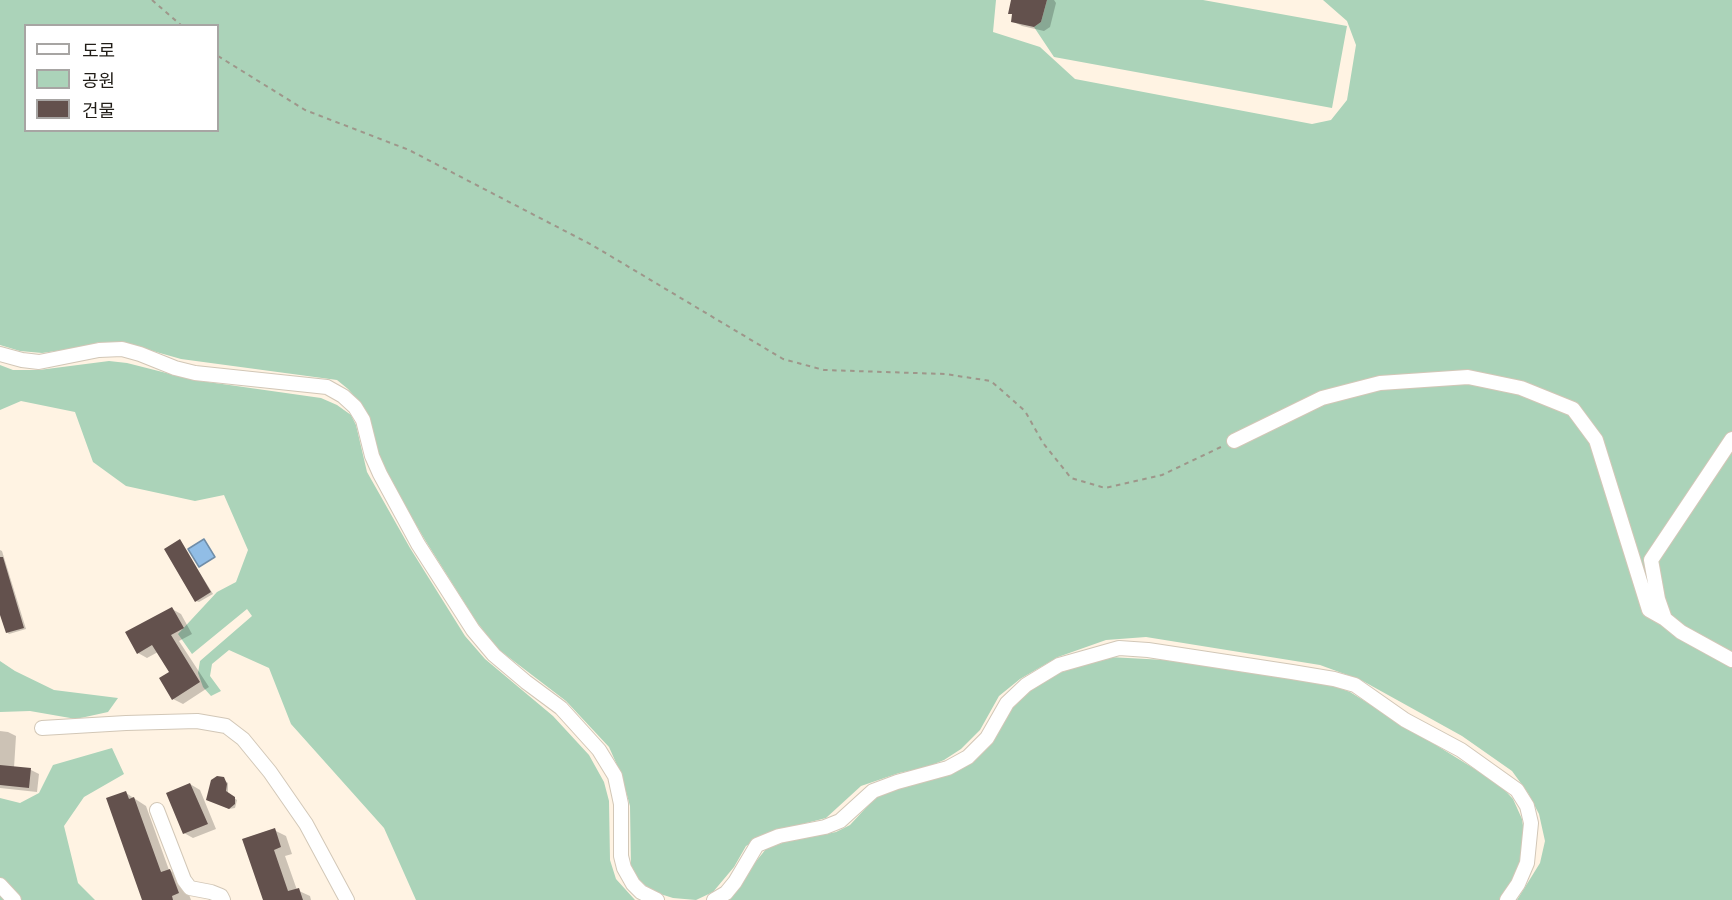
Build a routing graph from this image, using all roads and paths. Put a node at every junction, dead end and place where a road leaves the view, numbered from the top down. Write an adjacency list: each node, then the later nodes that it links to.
1 (152, 0): 2 (path)
2 (180, 24)
3 (219, 57): 6 (path)
4 (0, 354): 15 (street)
5 (1732, 439): 7 (street)
6 (1234, 441): 7 (street)
7 (1665, 619): 8 (street)
8 (1732, 660)
9 (42, 728): 14 (street)
10 (157, 810): 13 (street)
11 (0, 885): 12 (street)
12 (14, 900)
13 (223, 900)
14 (347, 900)
15 (657, 900)
16 (714, 900): 17 (street)
17 (1507, 900)

